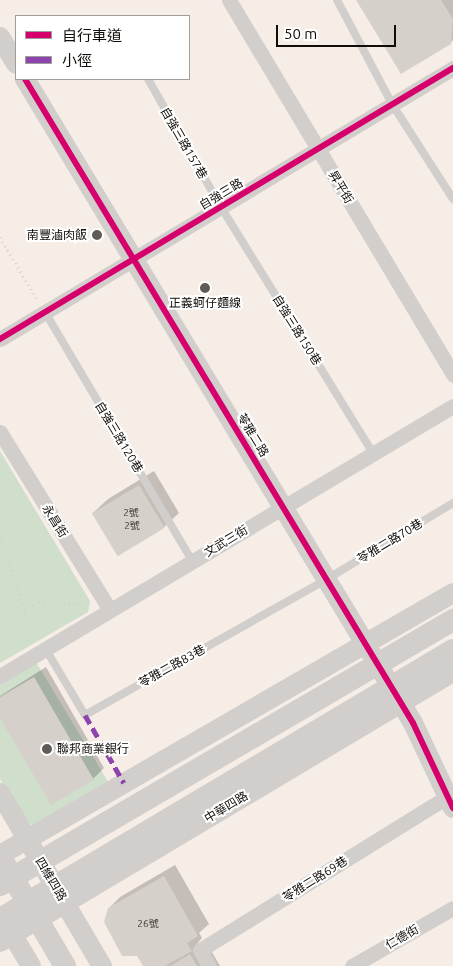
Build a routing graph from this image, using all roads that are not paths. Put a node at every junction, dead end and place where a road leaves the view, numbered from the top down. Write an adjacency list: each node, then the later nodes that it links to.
1 (230, 0): 9 (street, 昇平街)
2 (336, 0): 8 (lane)
3 (0, 37): 4 (street)
4 (15, 62)
5 (453, 68): 8 (street, 自強三路)
6 (26, 80): 12 (street, 苓雅二路)
7 (149, 80): 11 (lane, 自強三路157巷)
8 (392, 104): 9 (street, 自強三路); 10 (lane)
9 (318, 148): 11 (street, 自強三路); 15 (street, 昇平街)
10 (453, 199)
11 (221, 207): 12 (street, 自強三路); 18 (lane, 自強三路150巷)
12 (134, 259): 13 (street, 自強三路); 20 (street, 苓雅二路)
13 (45, 312): 14 (street, 自強三路); 21 (lane, 自強三路120巷)
14 (0, 339)
15 (453, 374)
16 (453, 406): 18 (street, 文武三街)
17 (0, 432): 24 (street, 永昌街)
18 (374, 453): 20 (street, 文武三街)
19 (453, 503): 22 (lane, 苓雅二路70巷)
20 (283, 507): 21 (street, 文武三街); 22 (street, 苓雅二路)
21 (192, 561): 24 (street, 文武三街)
22 (327, 579): 26 (street, 苓雅二路); 27 (lane, 苓雅二路83巷)
23 (453, 593): 26 (street)
24 (110, 610): 27 (street, 文武三街)
25 (453, 620): 29 (main road)
26 (365, 644): 29 (street, 苓雅二路); 35 (street)
27 (45, 648): 31 (street, 文武三街)
28 (453, 650): 32 (main road, 中華四路)
29 (377, 664): 32 (street, 苓雅二路); 37 (main road)
30 (453, 672): 32 (street, 中華四路)
31 (0, 676)
32 (396, 695): 34 (street, 苓雅二路); 39 (main road, 中華四路)
33 (0, 793): 35 (street, 四維四路)
34 (450, 803): 46 (street, 苓雅二路69巷)
35 (27, 839): 36 (street); 37 (street, 四維四路)
36 (0, 855): 38 (main road)
37 (40, 861): 38 (main road); 39 (street, 四維四路)
38 (6, 881): 41 (main road)
39 (61, 895): 41 (main road, 中華四路); 45 (street, 四維四路)
40 (453, 908): 47 (street, 仁德街)
41 (32, 912): 42 (main road, 中華四路); 44 (main road)
42 (3, 926): 43 (street)
43 (31, 966)
44 (65, 966)
45 (102, 966)
46 (209, 966)
47 (352, 966)

